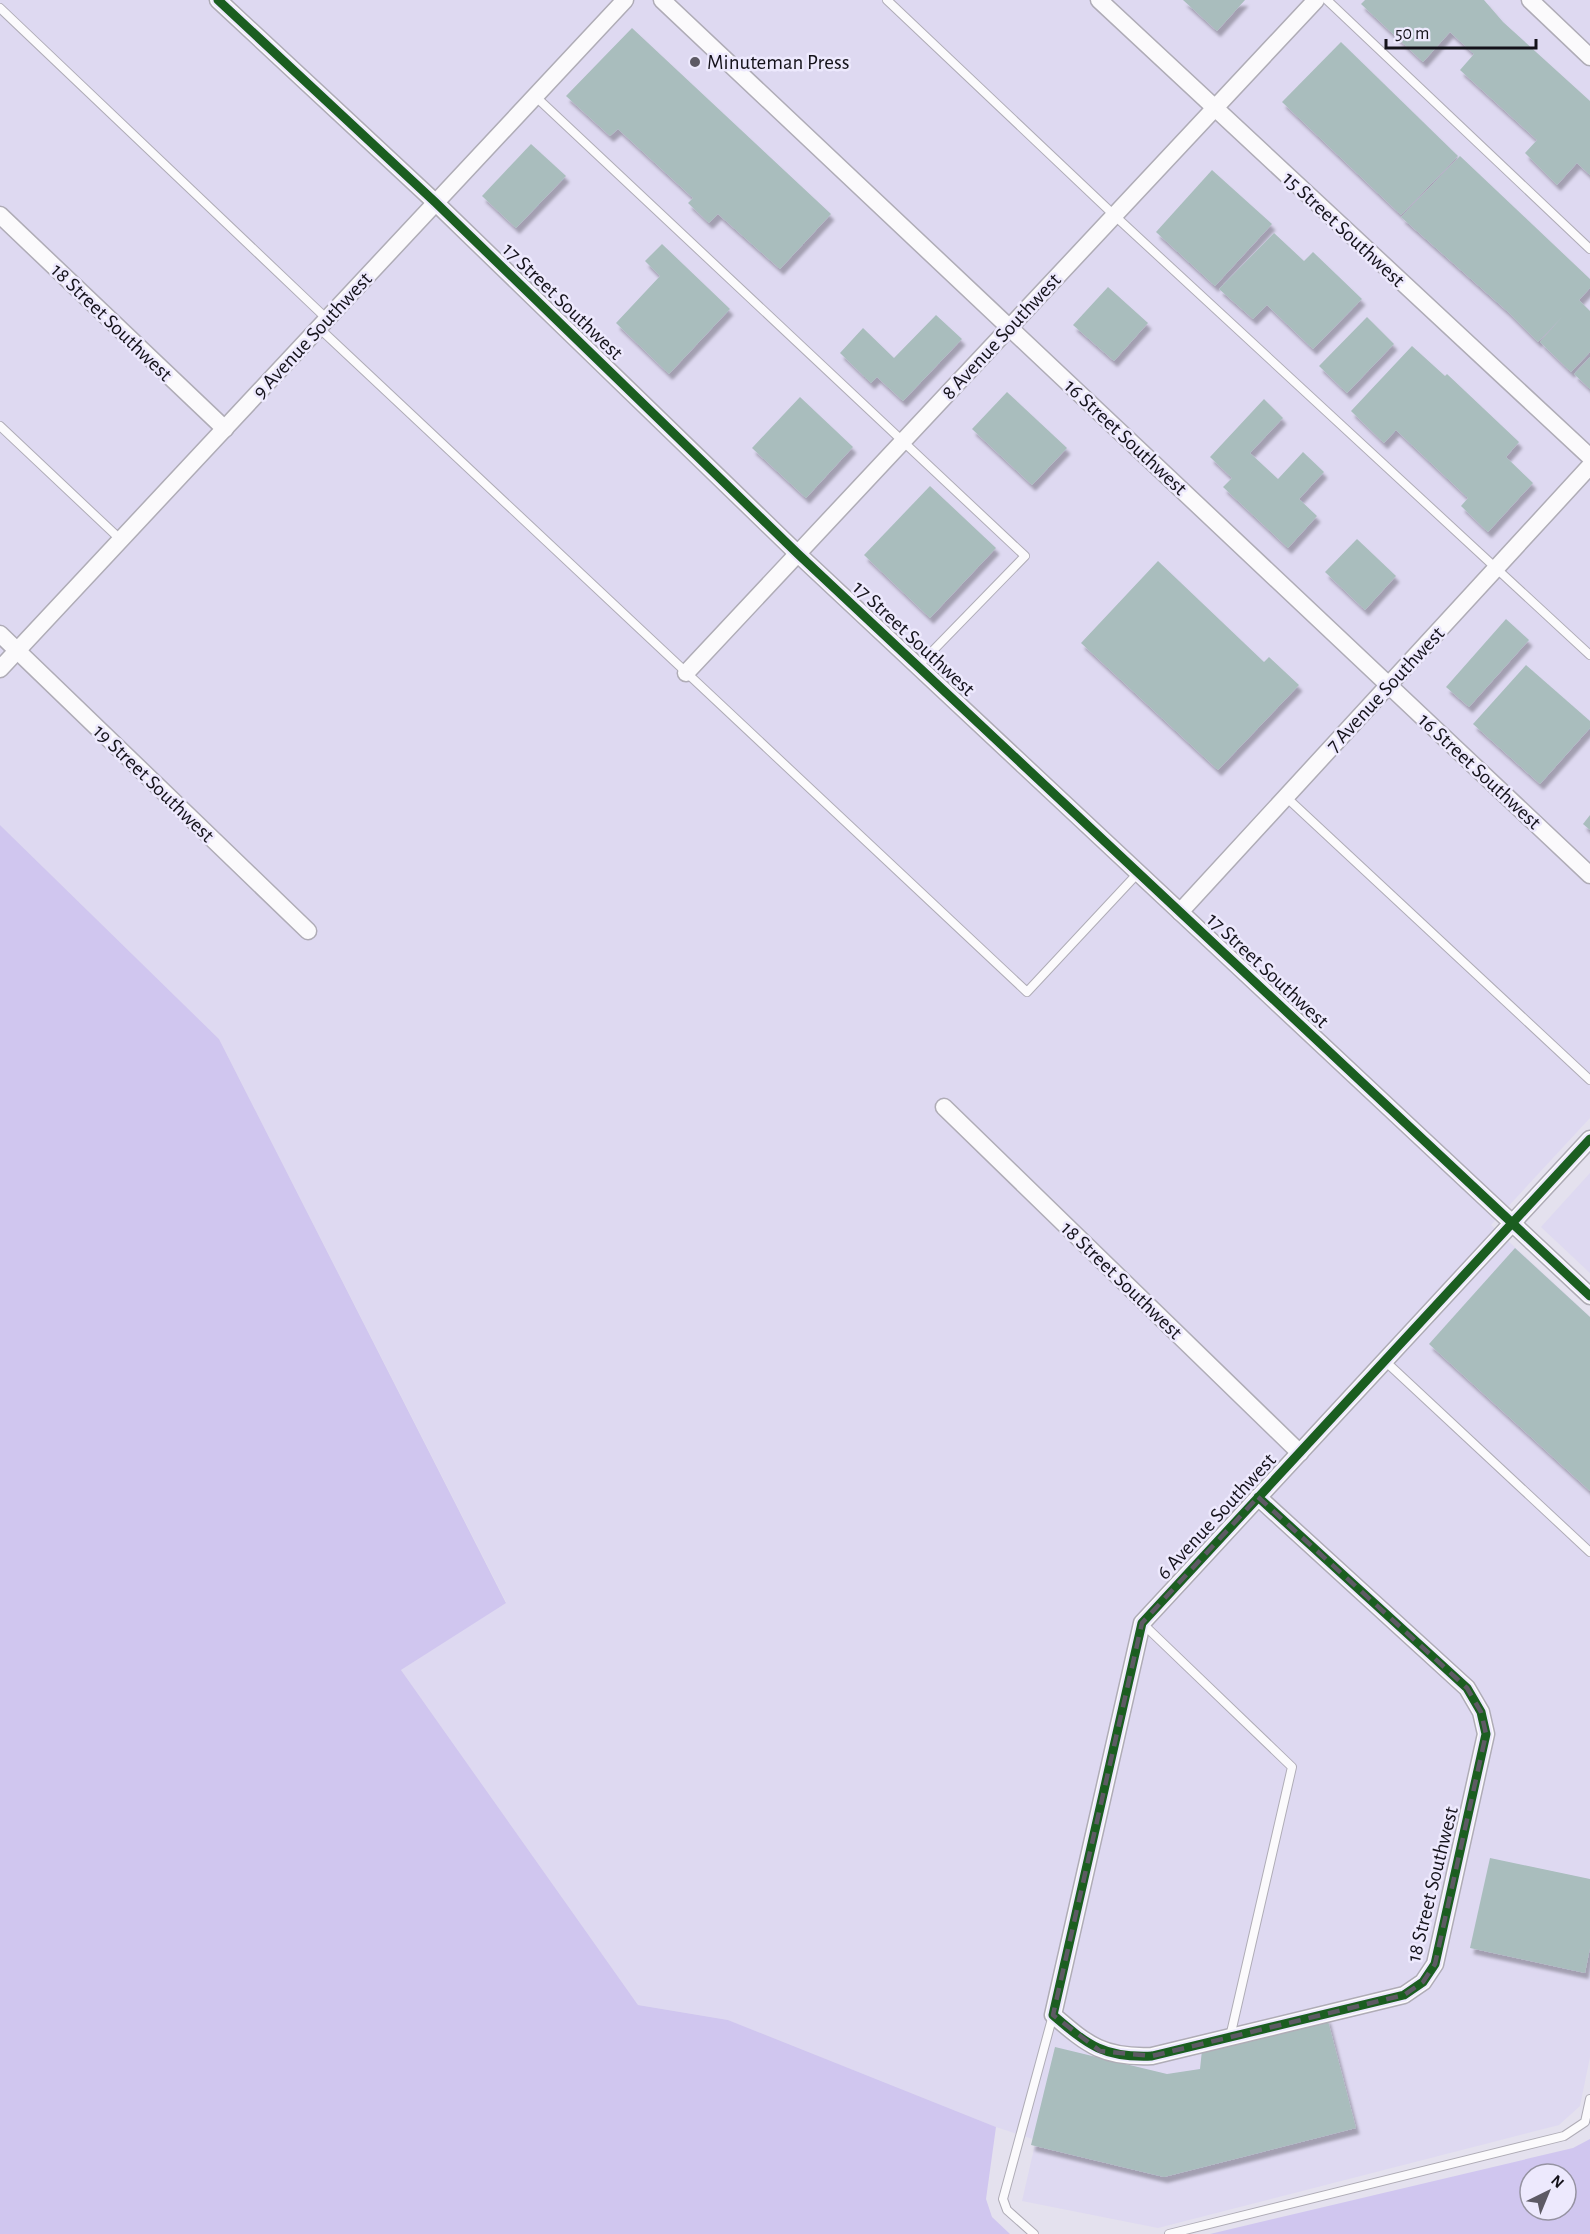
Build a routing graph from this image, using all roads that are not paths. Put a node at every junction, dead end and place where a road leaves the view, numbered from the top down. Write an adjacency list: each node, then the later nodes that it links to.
1 (218, 0): 13 (street, 17 Street Southwest)
2 (625, 0): 11 (street, 9 Avenue Southwest)
3 (662, 0): 18 (street, 16 Street Southwest)
4 (887, 0): 15 (lane)
5 (1099, 0): 12 (street, 15 Street Southwest)
6 (1316, 0): 12 (street, 8 Avenue Southwest)
7 (1327, 0): 16 (lane)
8 (1530, 0): 10 (street)
9 (0, 8): 17 (lane)
10 (1590, 57)
11 (535, 96): 13 (street, 9 Avenue Southwest); 21 (lane)
12 (1215, 108): 15 (street, 8 Avenue Southwest); 22 (street, 15 Street Southwest)
13 (435, 202): 17 (street, 9 Avenue Southwest); 25 (street, 17 Street Southwest)
14 (0, 215): 20 (street, 18 Street Southwest)
15 (1114, 215): 18 (street, 8 Avenue Southwest); 26 (lane)
16 (1590, 249)
17 (323, 323): 20 (street, 9 Avenue Southwest); 32 (lane)
18 (1009, 327): 21 (street, 8 Avenue Southwest); 33 (street, 16 Street Southwest)
19 (0, 426): 24 (lane)
20 (225, 429): 24 (street, 9 Avenue Southwest)
21 (902, 442): 25 (street, 8 Avenue Southwest); 30 (lane)
22 (1590, 457)
23 (1590, 466): 26 (street, 7 Avenue Southwest)
24 (121, 540): 28 (street, 9 Avenue Southwest)
25 (798, 554): 30 (street, 17 Street Southwest); 32 (street, 8 Avenue Southwest)
26 (1497, 567): 29 (lane); 33 (street, 7 Avenue Southwest)
27 (0, 634): 28 (street, 19 Street Southwest)
28 (17, 651): 31 (street, 9 Avenue Southwest); 38 (street, 19 Street Southwest)
29 (1590, 655)
30 (918, 666): 35 (street, 17 Street Southwest)
31 (0, 669)
32 (686, 672): 35 (lane)
33 (1389, 685): 34 (street, 7 Avenue Southwest); 36 (street, 16 Street Southwest)
34 (1286, 797): 37 (street, 7 Avenue Southwest); 39 (lane)
35 (1138, 873): 37 (street, 17 Street Southwest)
36 (1590, 875)
37 (1180, 912): 42 (street, 17 Street Southwest)
38 (308, 931)
39 (1590, 1080)
40 (944, 1107): 45 (street, 18 Street Southwest)
41 (1590, 1139): 42 (street, 6 Avenue Southwest)
42 (1512, 1223): 43 (street, 17 Street Southwest); 44 (street, 6 Avenue Southwest)
43 (1590, 1296)
44 (1385, 1361): 45 (street, 6 Avenue Southwest); 47 (lane)
45 (1300, 1453): 46 (street, 6 Avenue Southwest)
46 (1258, 1497): 48 (street, 6 Avenue Southwest); 50 (street, 18 Street Southwest)
47 (1590, 1552)
48 (1142, 1623): 49 (street, 6 Avenue Southwest); 50 (lane)
49 (1053, 2015): 50 (street, 18 Street Southwest); 52 (lane)
50 (1230, 2037)
51 (1590, 2099): 53 (lane)
52 (1034, 2234)
53 (1169, 2234)

